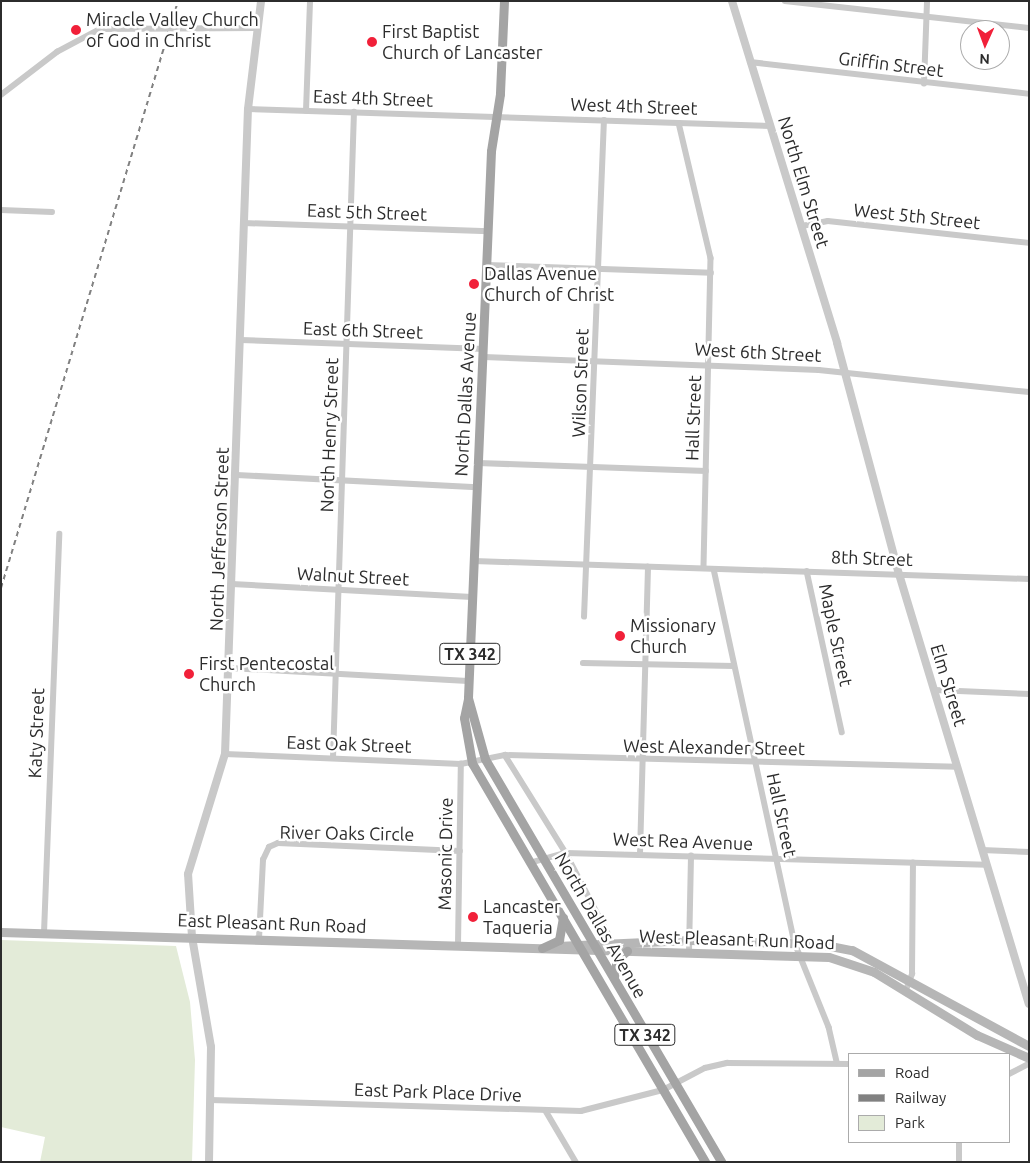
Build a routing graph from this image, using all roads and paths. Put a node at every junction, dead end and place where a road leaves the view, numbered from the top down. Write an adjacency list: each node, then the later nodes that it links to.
1 (261, 1): 9 (street, North Jefferson Street)
2 (310, 1): 16 (street)
3 (504, 1): 18 (main road, North Dallas Avenue / TX 342)
4 (732, 1): 11 (street, North Elm Street)
5 (785, 1): 7 (street)
6 (927, 1): 8 (street)
7 (823, 4): 8 (street)
8 (926, 18): 10 (street); 12 (street)
9 (257, 28): 13 (street); 15 (street, North Jefferson Street)
10 (1029, 28)
11 (750, 62): 12 (street, Griffin Street); 21 (street, North Elm Street)
12 (924, 84): 14 (street, Griffin Street)
13 (1, 94)
14 (1029, 94)
15 (248, 109): 16 (street, East 4th Street); 24 (street, North Jefferson Street)
16 (306, 111): 17 (street, East 4th Street)
17 (354, 112): 18 (street, East 4th Street); 25 (street, North Henry Street)
18 (497, 116): 19 (street, West 4th Street); 27 (main road, North Dallas Avenue / TX 342)
19 (604, 120): 20 (street, West 4th Street); 30 (street, Wilson Street)
20 (679, 123): 21 (street, West 4th Street); 31 (street, Hall Street)
21 (770, 126): 26 (street, North Elm Street)
22 (1, 210): 23 (street)
23 (52, 212)
24 (244, 223): 25 (street, East 5th Street); 32 (street, North Jefferson Street)
25 (352, 226): 27 (street, East 5th Street); 33 (street, North Henry Street)
26 (802, 226): 28 (street, West 5th Street); 37 (street, North Elm Street)
27 (488, 231): 29 (main road, North Dallas Avenue / TX 342)
28 (1029, 243)
29 (487, 265): 30 (street); 34 (main road, North Dallas Avenue / TX 342)
30 (598, 269): 31 (street); 35 (street, Wilson Street)
31 (712, 273): 36 (street, Hall Street)
32 (241, 340): 33 (street, East 6th Street); 42 (street, North Jefferson Street)
33 (346, 344): 34 (street, East 6th Street); 43 (street, North Henry Street)
34 (484, 353): 35 (street, West 6th Street); 39 (main road, North Dallas Avenue / TX 342)
35 (596, 360): 36 (street, West 6th Street); 40 (street, Wilson Street)
36 (710, 364): 37 (street, West 6th Street); 41 (street, Hall Street)
37 (845, 372): 38 (street, West 6th Street); 52 (street, Elm Street)
38 (1029, 392)
39 (478, 463): 40 (street); 44 (main road, North Dallas Avenue / TX 342)
40 (592, 467): 41 (street); 47 (street, Wilson Street)
41 (706, 471): 49 (street, Hall Street)
42 (237, 475): 43 (street); 54 (street, North Jefferson Street)
43 (342, 481): 44 (street); 55 (street, North Henry Street)
44 (477, 487): 46 (main road, North Dallas Avenue / TX 342)
45 (59, 534): 90 (street, Katy Street)
46 (474, 561): 47 (street); 56 (main road, North Dallas Avenue / TX 342)
47 (588, 565): 48 (street); 57 (street, Wilson Street)
48 (648, 567): 49 (street); 58 (street)
49 (704, 568): 50 (street, 8th Street)
50 (714, 569): 51 (street, 8th Street); 60 (street, Hall Street)
51 (807, 571): 52 (street, 8th Street); 67 (street, Maple Street)
52 (899, 574): 53 (street, 8th Street); 64 (street, Elm Street)
53 (1029, 579)
54 (232, 584): 55 (street, Walnut Street); 61 (street, North Jefferson Street)
55 (340, 590): 56 (street, Walnut Street); 62 (street, North Henry Street)
56 (472, 597): 63 (main road, North Dallas Avenue / TX 342)
57 (584, 617)
58 (645, 662): 59 (street); 60 (street); 72 (street)
59 (583, 663)
60 (734, 666): 75 (street, Hall Street)
61 (229, 668): 62 (street); 68 (street, North Jefferson Street)
62 (338, 673): 63 (street); 70 (street, North Henry Street)
63 (468, 681): 66 (main road, North Dallas Avenue / TX 342)
64 (936, 690): 65 (street); 76 (street, Elm Street)
65 (1029, 694)
66 (468, 698): 71 (main road, North Dallas Avenue / TX 342); 73 (main road, North Dallas Avenue / TX 342)
67 (842, 732)
68 (225, 754): 70 (street, East Oak Street); 91 (street, North Jefferson Street)
69 (505, 755): 71 (street, West Alexander Street); 72 (street, West Alexander Street); 79 (street, North Dallas Avenue)
70 (334, 758): 74 (street, East Oak Street)
71 (485, 759): 73 (street, West Alexander Street); 82 (main road, North Dallas Avenue / TX 342)
72 (642, 760): 75 (street, West Alexander Street); 81 (street)
73 (472, 763): 74 (street, East Oak Street); 85 (main road, North Dallas Avenue / TX 342)
74 (462, 764): 78 (street, Masonic Drive)
75 (756, 764): 76 (street, West Alexander Street); 84 (street, Hall Street)
76 (957, 767): 77 (street, Elm Street)
77 (982, 850): 80 (street); 87 (street, Elm Street)
78 (460, 851): 92 (street, River Oaks Circle); 98 (street, Masonic Drive)
79 (566, 852): 81 (street, West Rea Avenue); 82 (street, West Rea Avenue); 95 (street, North Dallas Avenue)
80 (1029, 852)
81 (640, 854): 83 (street, West Rea Avenue)
82 (542, 856): 85 (street, West Rea Avenue); 94 (main road, North Dallas Avenue / TX 342)
83 (691, 856): 84 (street, West Rea Avenue); 93 (street)
84 (776, 859): 86 (street, West Rea Avenue); 97 (street, Hall Street)
85 (530, 863): 88 (main road, North Dallas Avenue / TX 342)
86 (913, 863): 87 (street, West Rea Avenue); 106 (street)
87 (986, 865): 108 (street, Elm Street)
88 (563, 917): 96 (main road, North Dallas Avenue / TX 342); 99 (main road)
89 (1, 932): 90 (main road, East Pleasant Run Road)
90 (44, 933): 91 (main road, East Pleasant Run Road)
91 (192, 937): 92 (main road, East Pleasant Run Road); 119 (street, North Jefferson Street)
92 (259, 939): 98 (main road, East Pleasant Run Road)
93 (690, 940): 95 (main road, West Pleasant Run Road); 97 (main road, West Pleasant Run Road); 103 (street)
94 (593, 941): 95 (main road, West Pleasant Run Road); 96 (main road, West Pleasant Run Road); 100 (main road, North Dallas Avenue / TX 342)
95 (612, 941)
96 (578, 942): 99 (main road, West Pleasant Run Road); 102 (main road, North Dallas Avenue / TX 342)
97 (795, 943): 104 (street, Hall Street); 106 (main road, West Pleasant Run Road)
98 (458, 945): 99 (main road, East Pleasant Run Road)
99 (542, 948): 102 (main road, West Pleasant Run Road)
100 (600, 951): 101 (main road, West Pleasant Run Road); 102 (main road, West Pleasant Run Road); 105 (main road, North Dallas Avenue / TX 342)
101 (627, 951): 103 (main road, West Pleasant Run Road); 105 (main road)
102 (585, 952): 110 (main road, North Dallas Avenue / TX 342)
103 (689, 952): 104 (main road, West Pleasant Run Road)
104 (798, 955): 107 (main road, West Pleasant Run Road); 113 (street, Hall Street)
105 (614, 977): 109 (main road, North Dallas Avenue / TX 342)
106 (912, 980): 107 (street); 111 (main road, West Pleasant Run Road)
107 (906, 990): 112 (main road, West Pleasant Run Road)
108 (1029, 1004)
109 (643, 1030): 110 (main road); 117 (main road, North Dallas Avenue / TX 342)
110 (630, 1038): 118 (main road, North Dallas Avenue / TX 342)
111 (1029, 1046)
112 (1029, 1058)
113 (837, 1063): 114 (street, East Park Place Drive); 117 (street, East Park Place Drive)
114 (848, 1064)
115 (1029, 1064): 116 (street)
116 (1010, 1074)
117 (675, 1084): 118 (street, East Park Place Drive); 122 (main road, North Dallas Avenue / TX 342)
118 (663, 1090): 120 (street, East Park Place Drive); 123 (main road, North Dallas Avenue / TX 342)
119 (210, 1100): 120 (street, East Park Place Drive); 124 (street, North Jefferson Street)
120 (546, 1111): 125 (street)
121 (959, 1143): 127 (street)
122 (712, 1146): 123 (main road); 126 (main road, North Dallas Avenue / TX 342)
123 (702, 1158)
124 (209, 1162)
125 (576, 1162)
126 (721, 1162)
127 (958, 1162)

